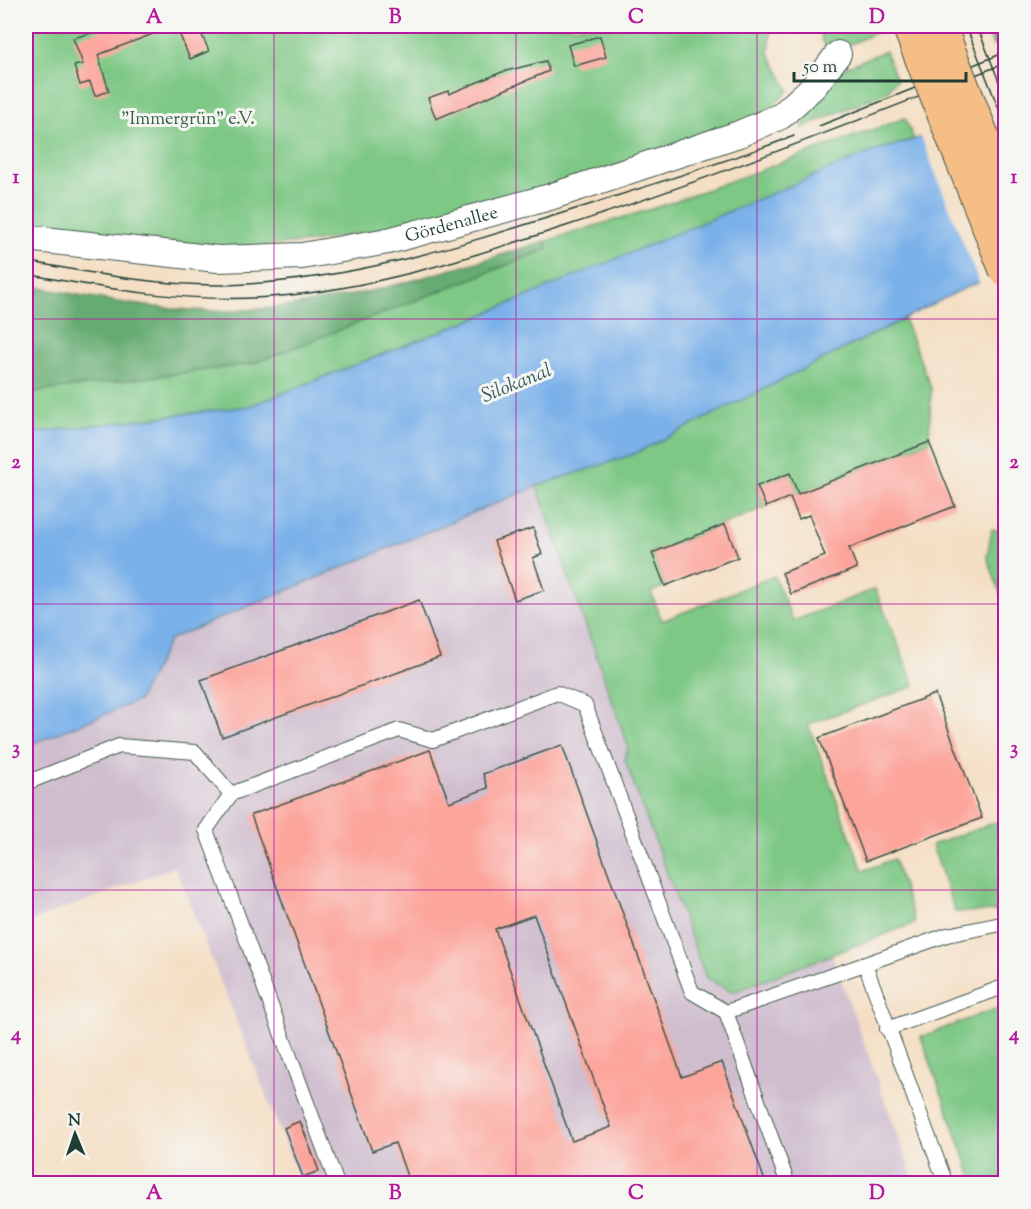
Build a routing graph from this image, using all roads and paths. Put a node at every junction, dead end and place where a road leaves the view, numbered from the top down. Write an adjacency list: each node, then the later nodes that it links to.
1 (909, 26): 4 (main road)
2 (940, 26): 4 (main road)
3 (837, 54): 6 (street, Gördenallee)
4 (940, 67): 5 (main road, bridge); 7 (main road, bridge)
5 (1005, 196)
6 (26, 238)
7 (1005, 270)
8 (26, 783): 9 (lane)
9 (231, 794): 13 (lane); 15 (lane)
10 (1005, 923): 11 (lane)
11 (865, 964): 13 (lane); 14 (lane)
12 (1005, 986): 14 (lane)
13 (726, 1012): 16 (lane)
14 (887, 1029): 17 (lane)
15 (337, 1184)
16 (788, 1184)
17 (946, 1184)

